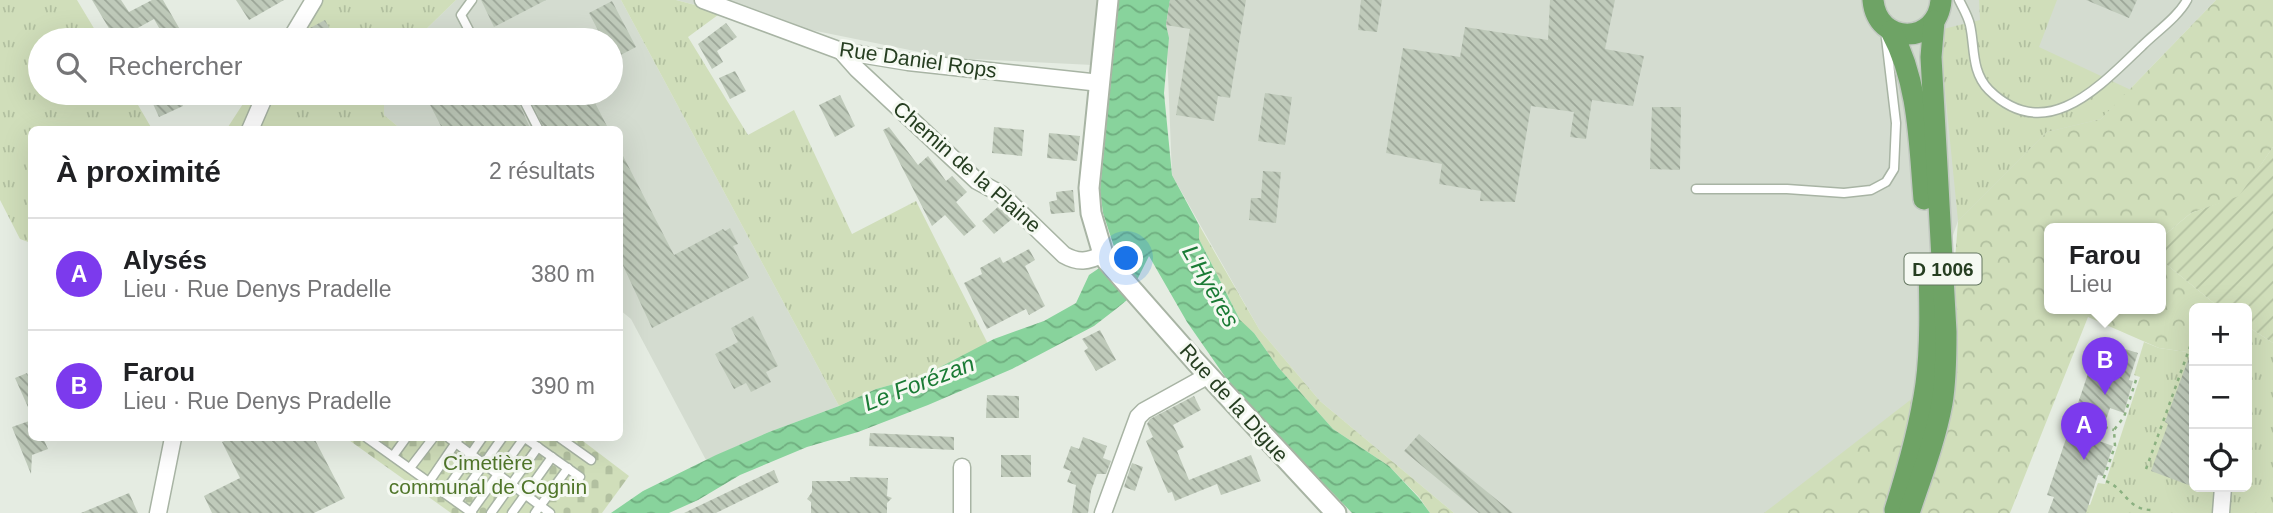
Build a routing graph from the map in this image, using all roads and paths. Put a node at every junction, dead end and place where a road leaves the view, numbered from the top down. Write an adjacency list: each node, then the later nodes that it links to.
1 (314, 0): 10 (street)
2 (472, 0): 11 (lane)
3 (703, 0): 13 (street, Rue Daniel Rops)
4 (1108, 0): 14 (street)
5 (1873, 0): 12 (main road, D 1006)
6 (1941, 0): 9 (main road, D 1006)
7 (1959, 0): 8 (lane)
8 (2187, 0)
9 (1934, 21): 12 (main road); 68 (main road, D 1006)
10 (297, 28)
11 (468, 28)
12 (1888, 28): 19 (lane); 67 (main road, D 1006)
13 (841, 51): 14 (street, Rue Daniel Rops); 20 (street, Chemin de la Plaine)
14 (1100, 83): 20 (street)
15 (261, 105): 17 (street)
16 (526, 105): 18 (lane)
17 (252, 126)
18 (536, 126)
19 (1696, 189)
20 (1105, 258): 22 (street, Rue de la Digue)
21 (2189, 352): 48 (path)
22 (1206, 373): 59 (street, Rue de la Digue); 66 (street)
23 (2136, 380): 25 (path)
24 (2088, 422): 25 (path)
25 (2114, 430): 58 (path)
26 (172, 441): 60 (street)
27 (372, 441): 38 (lane)
28 (383, 441): 38 (lane)
29 (404, 441): 41 (lane)
30 (431, 441): 46 (lane)
31 (454, 441): 51 (lane)
32 (457, 441): 40 (lane)
33 (480, 441): 40 (lane)
34 (500, 441): 44 (lane)
35 (523, 441): 49 (lane)
36 (529, 441): 39 (lane)
37 (564, 441): 43 (lane)
38 (379, 446): 41 (lane)
39 (537, 447): 42 (lane); 52 (lane)
40 (471, 453): 44 (lane); 54 (lane)
41 (393, 456): 46 (lane)
42 (552, 457): 47 (lane); 55 (lane)
43 (592, 460)
44 (484, 463): 49 (lane); 56 (lane)
45 (962, 467): 65 (street)
46 (410, 468): 51 (lane)
47 (568, 468): 50 (lane); 57 (lane)
48 (2146, 469)
49 (498, 474): 52 (lane); 61 (lane)
50 (580, 477)
51 (429, 482): 54 (lane)
52 (511, 484): 55 (lane); 62 (lane)
53 (2223, 492): 69 (street)
54 (444, 493): 56 (lane)
55 (525, 494): 57 (lane); 63 (lane)
56 (457, 502): 61 (lane)
57 (538, 509): 64 (lane)
58 (2151, 510)
59 (1331, 511)
60 (158, 513)
61 (471, 513)
62 (491, 513)
63 (512, 513)
64 (550, 513)
65 (962, 513)
66 (1103, 513)
67 (1894, 513)
68 (1909, 513)
69 (2221, 513)

